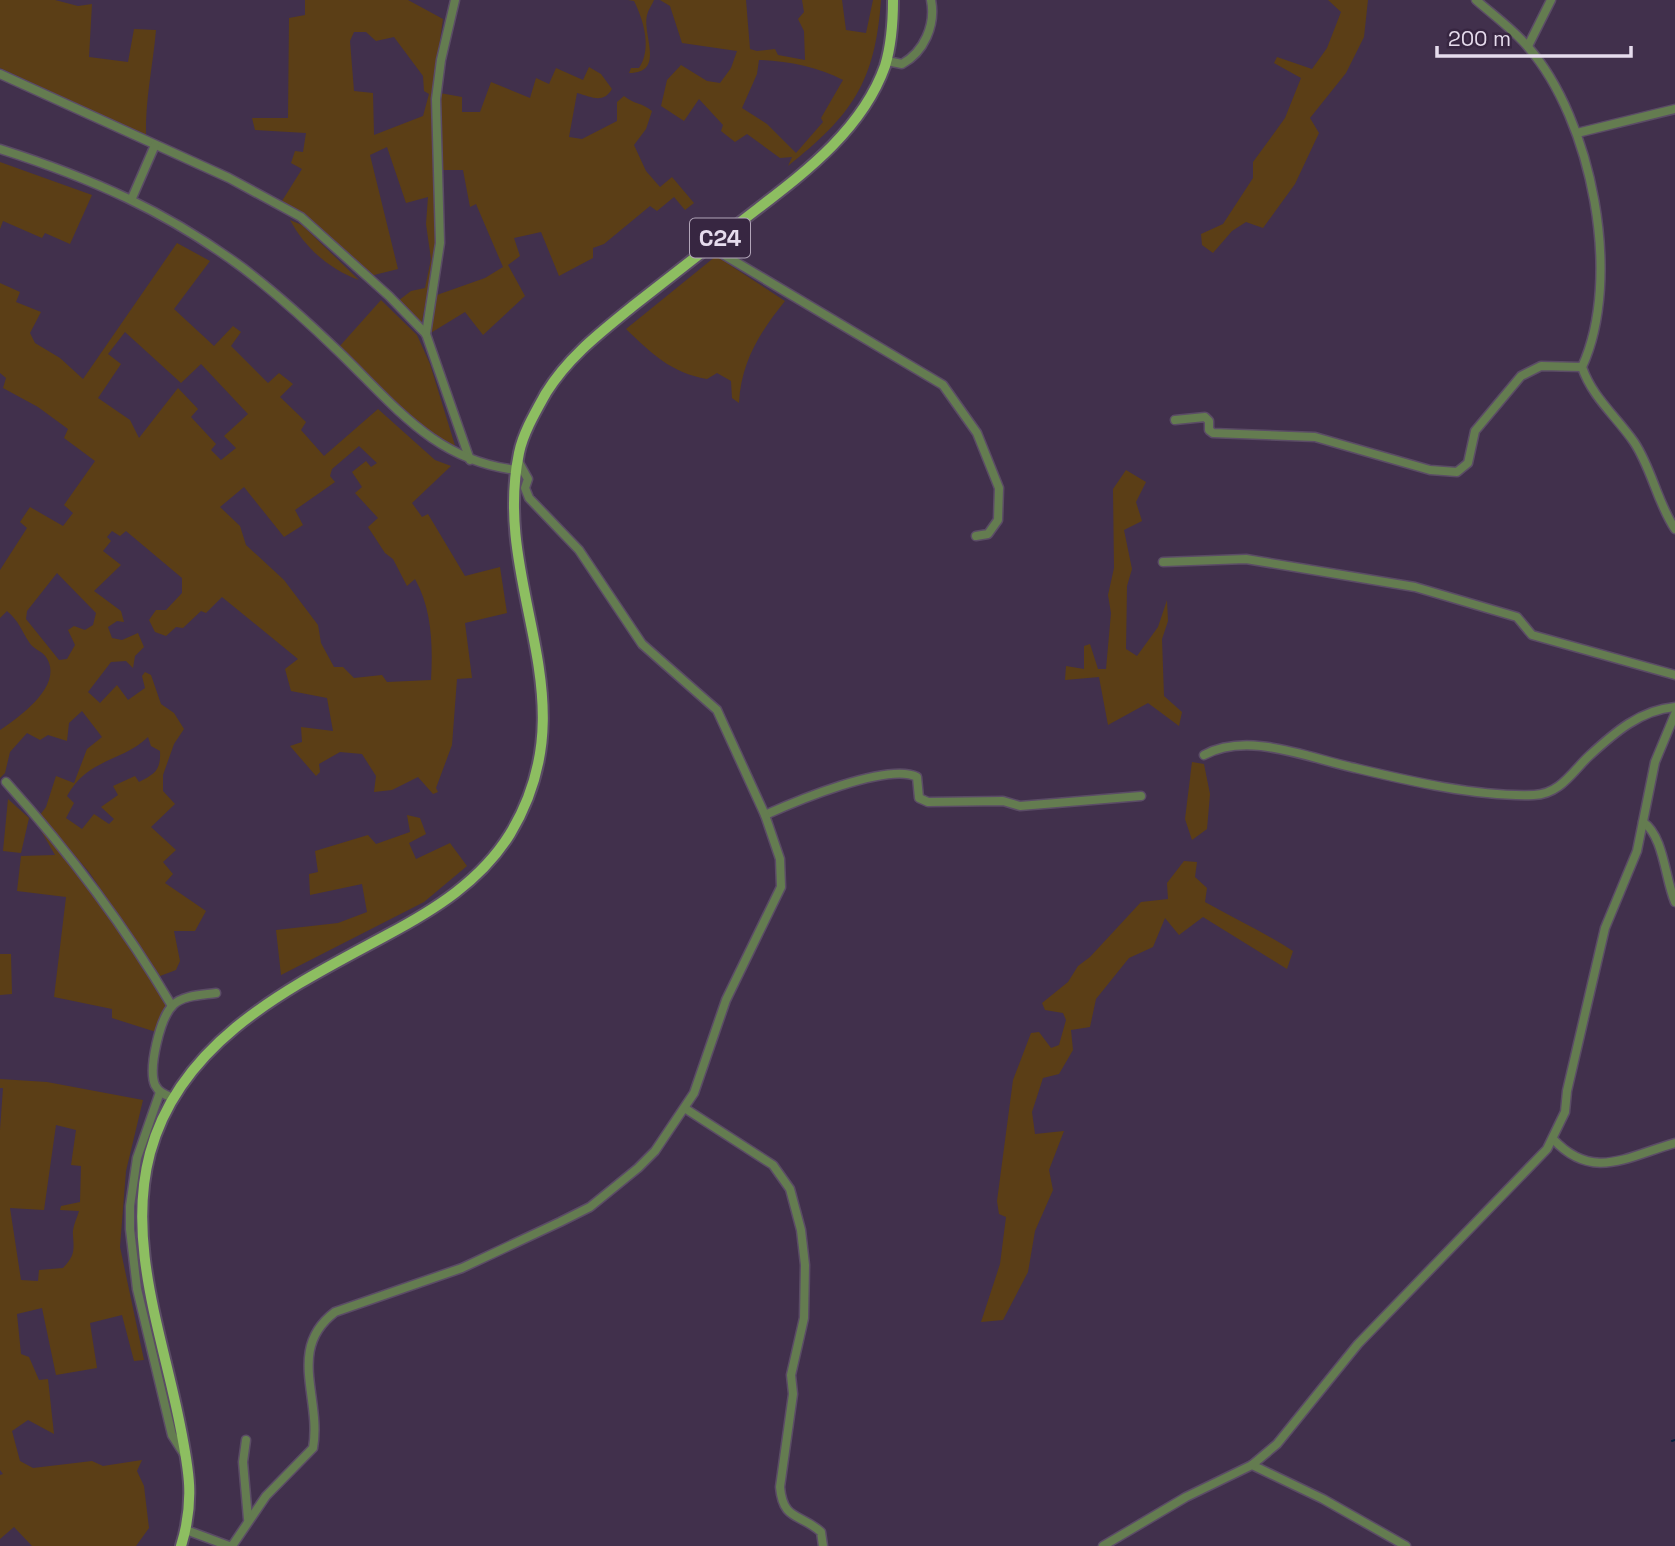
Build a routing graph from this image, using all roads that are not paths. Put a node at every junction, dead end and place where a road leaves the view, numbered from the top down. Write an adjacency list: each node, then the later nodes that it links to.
1 (455, 0): 15 (street)
2 (892, 0): 7 (main road, C24)
3 (931, 0): 7 (street)
4 (1476, 0): 6 (street)
5 (1551, 0): 6 (street)
6 (1528, 47): 10 (street)
7 (887, 61): 14 (main road, C24)
8 (0, 74): 11 (street)
9 (1675, 109): 10 (street)
10 (1577, 133): 16 (street)
11 (155, 145): 13 (street); 15 (street)
12 (0, 149): 13 (street)
13 (132, 198): 18 (street)
14 (709, 246): 19 (main road, C24); 21 (street)
15 (426, 334): 18 (street)
16 (1582, 367): 17 (street); 20 (street)
17 (1175, 420)
18 (470, 460): 19 (street)
19 (517, 465): 29 (street); 35 (main road, C24)
20 (1675, 529)
21 (976, 536)
22 (1163, 562): 23 (street)
23 (1675, 675)
24 (1675, 707): 26 (street)
25 (1675, 714): 30 (street)
26 (1204, 755)
27 (6, 782): 33 (street)
28 (1141, 796): 29 (street)
29 (765, 815): 36 (street)
30 (1643, 822): 31 (street); 37 (street)
31 (1675, 902)
32 (216, 993): 33 (street)
33 (172, 1006): 34 (street)
34 (160, 1092): 35 (street); 40 (street)
35 (173, 1098): 40 (main road, C24)
36 (685, 1109): 42 (street); 46 (street)
37 (1553, 1139): 38 (street); 41 (street)
38 (1675, 1143)
39 (246, 1440): 42 (street)
40 (187, 1457): 43 (main road, C24)
41 (1252, 1465): 47 (street); 48 (street)
42 (248, 1519): 45 (street)
43 (186, 1530): 44 (main road, C24); 45 (street)
44 (181, 1546)
45 (231, 1546)
46 (823, 1546)
47 (1103, 1546)
48 (1406, 1546)

